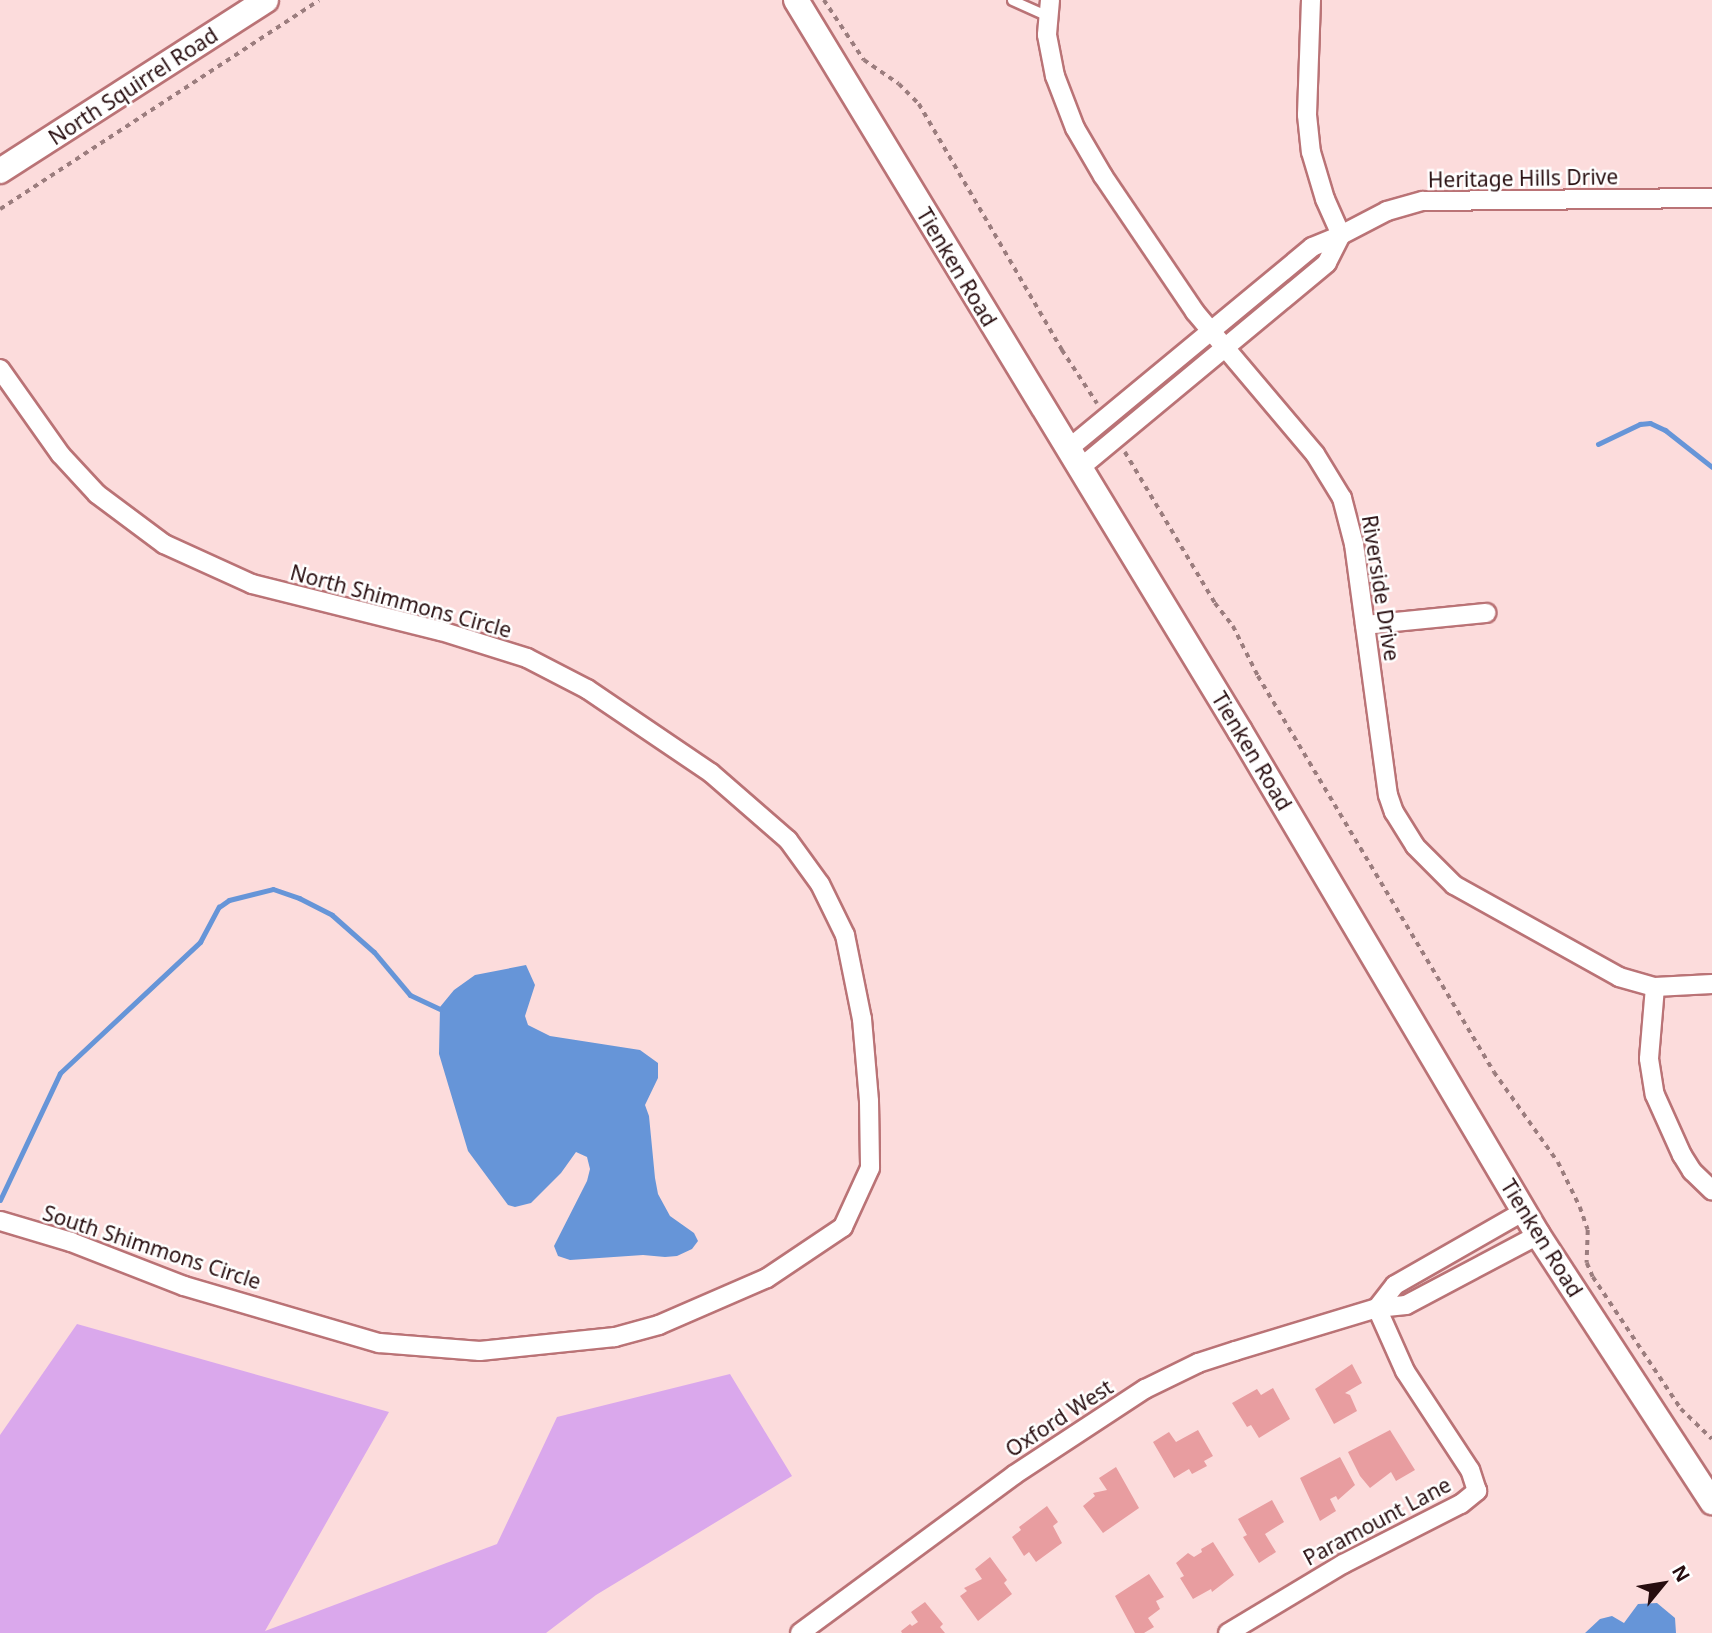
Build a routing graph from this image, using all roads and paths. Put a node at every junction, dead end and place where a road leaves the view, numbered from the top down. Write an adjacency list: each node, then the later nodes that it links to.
1 (266, 0): 8 (street, North Squirrel Road)
2 (319, 0): 10 (path)
3 (796, 0): 17 (street, Tienken Road)
4 (824, 0): 15 (path)
5 (1012, 0): 7 (lane)
6 (1311, 0): 11 (street)
7 (1049, 8): 12 (street, Riverside Drive)
8 (0, 172)
9 (1712, 198): 11 (street, Heritage Hills Drive)
10 (0, 209)
11 (1341, 234): 12 (street, Heritage Hills Drive); 13 (street)
12 (1210, 331): 13 (street, Riverside Drive); 15 (street, Heritage Hills Drive)
13 (1225, 348): 16 (street); 19 (street, Riverside Drive)
14 (0, 369): 27 (street, North Shimmons Circle)
15 (1106, 418): 17 (street, Heritage Hills Drive)
16 (1117, 438): 17 (street); 28 (path)
17 (1073, 459): 23 (street, Tienken Road)
18 (1486, 612): 19 (street)
19 (1365, 625): 21 (street, Riverside Drive)
20 (1712, 984): 21 (street, Riverside Drive)
21 (1655, 987): 22 (street)
22 (1712, 1190)
23 (1524, 1210): 25 (street, Tienken Road); 26 (street)
24 (0, 1221): 27 (street, South Shimmons Circle)
25 (1538, 1235): 26 (street, Oxford West); 29 (street, Tienken Road)
26 (1377, 1308): 30 (street, Oxford West); 31 (street, Paramount Lane)
27 (289, 1318)
28 (1712, 1439)
29 (1711, 1501)
30 (800, 1633)
31 (1228, 1633)

